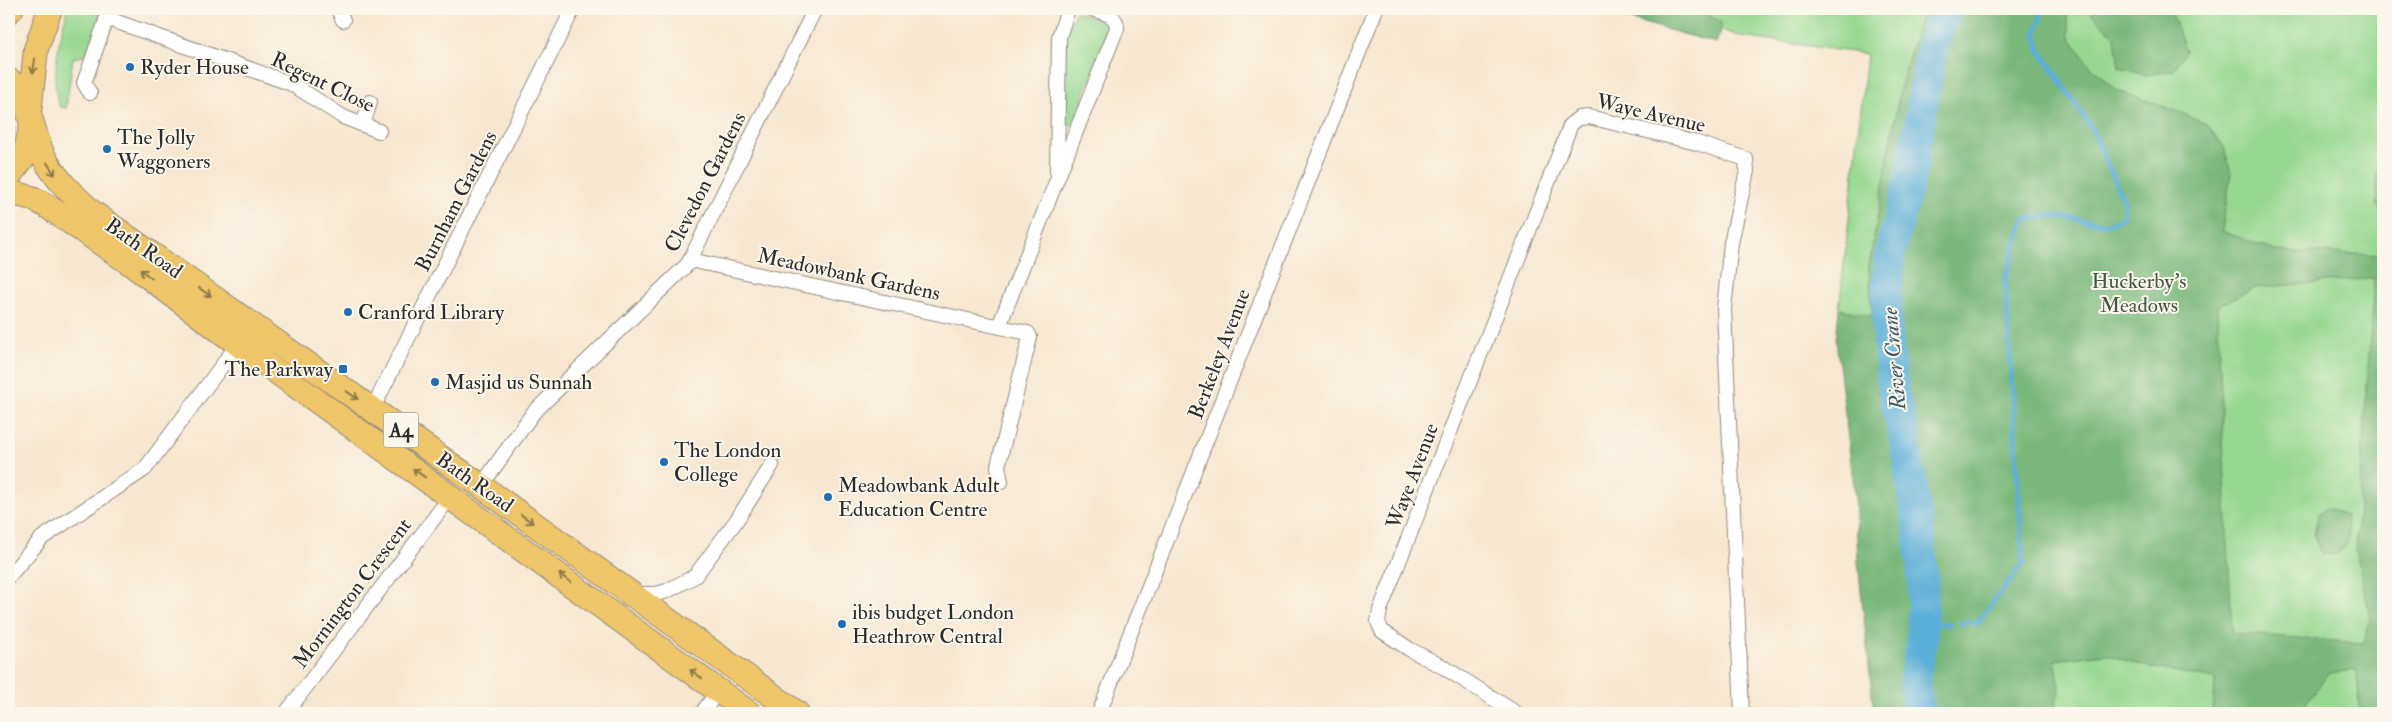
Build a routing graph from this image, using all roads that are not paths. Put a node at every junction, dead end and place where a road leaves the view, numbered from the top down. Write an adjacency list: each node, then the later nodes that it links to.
1 (50, 9): 11 (highway, one-way to 11)
2 (573, 9): 20 (street, Burnham Gardens)
3 (815, 9): 17 (street, Clevedon Gardens)
4 (1068, 9): 15 (street)
5 (1092, 9): 15 (street)
6 (1376, 9): 34 (street, Berkeley Avenue)
7 (108, 13): 9 (street); 12 (street, Regent Close)
8 (9, 80): 11 (highway)
9 (90, 93)
10 (370, 102): 12 (street)
11 (31, 119): 14 (highway); 20 (highway, Bath Road / A4, one-way to 20)
12 (363, 125): 13 (street, Regent Close)
13 (380, 131)
14 (9, 176)
15 (1056, 180): 18 (street)
16 (9, 192): 19 (highway, Bath Road / A4, one-way to 16)
17 (690, 260): 18 (street, Meadowbank Gardens); 23 (street, Clevedon Gardens)
18 (999, 326): 22 (street, Meadowbank Gardens)
19 (238, 344): 24 (highway, Bath Road / A4, one-way to 19); 25 (street)
20 (372, 410): 23 (highway, Bath Road / A4)
21 (772, 465): 26 (street)
22 (1001, 482)
23 (481, 486): 27 (highway, Bath Road / A4, one-way to 27)
24 (451, 496): 29 (highway, Bath Road / A4, one-way to 24); 30 (street, Mornington Crescent)
25 (9, 576)
26 (682, 584): 27 (street); 28 (street)
27 (630, 593): 28 (highway, Bath Road / A4)
28 (661, 616): 33 (highway, Bath Road / A4)
29 (718, 690): 31 (street); 32 (highway, Bath Road / A4)
30 (286, 713)
31 (702, 713)
32 (750, 713)
33 (797, 713)
34 (1099, 713)
35 (1516, 713): 36 (street, Waye Avenue)
36 (1742, 713)

